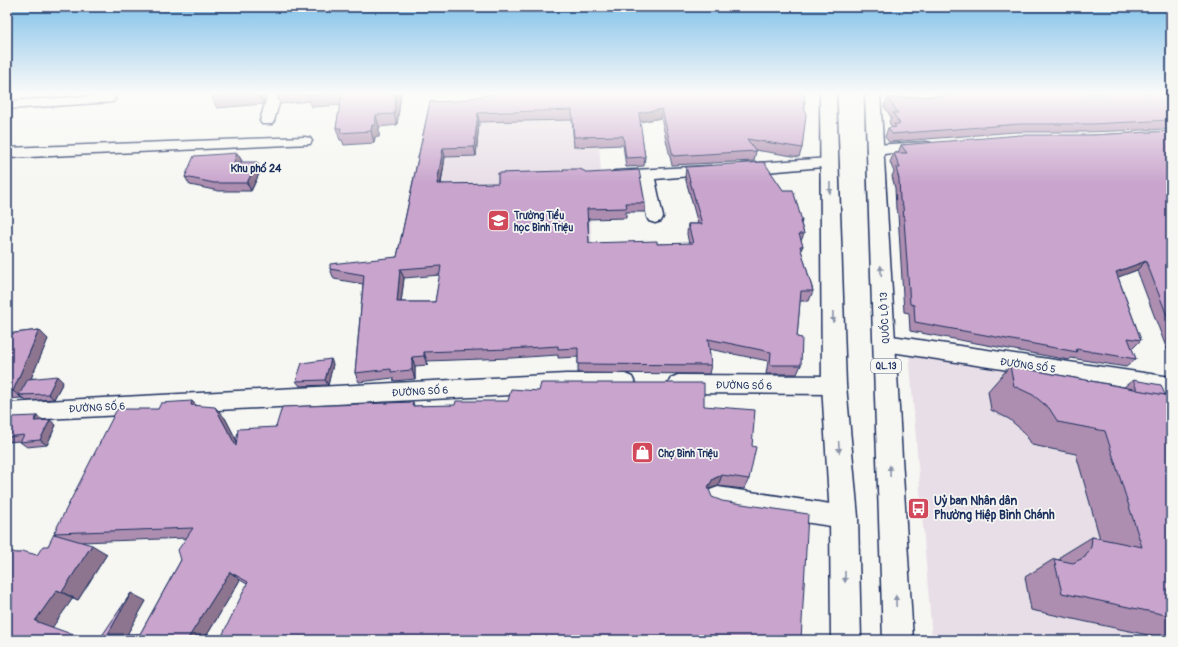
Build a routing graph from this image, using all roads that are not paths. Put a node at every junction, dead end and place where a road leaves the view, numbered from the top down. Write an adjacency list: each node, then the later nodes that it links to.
1 (829, 123): 7 (highway)
2 (873, 123): 5 (highway, QUỐC LỘ 13 / QL.13)
3 (305, 142): 6 (street)
4 (936, 145): 5 (street)
5 (874, 150): 11 (highway, QUỐC LỘ 13 / QL.13, one-way to 5)
6 (7, 154)
7 (830, 164): 8 (street); 12 (highway, one-way to 12)
8 (647, 175): 9 (street); 10 (street)
9 (603, 176)
10 (655, 217)
11 (885, 344): 13 (street, ĐƯỜNG SỐ 5); 18 (highway, QUỐC LỘ 13 / QL.13, one-way to 11)
12 (834, 385): 14 (street, ĐƯỜNG SỐ 6); 16 (highway, one-way to 16)
13 (1171, 386)
14 (7, 412)
15 (718, 498): 16 (street)
16 (844, 517): 17 (highway, one-way to 17)
17 (846, 640)
18 (898, 640)

